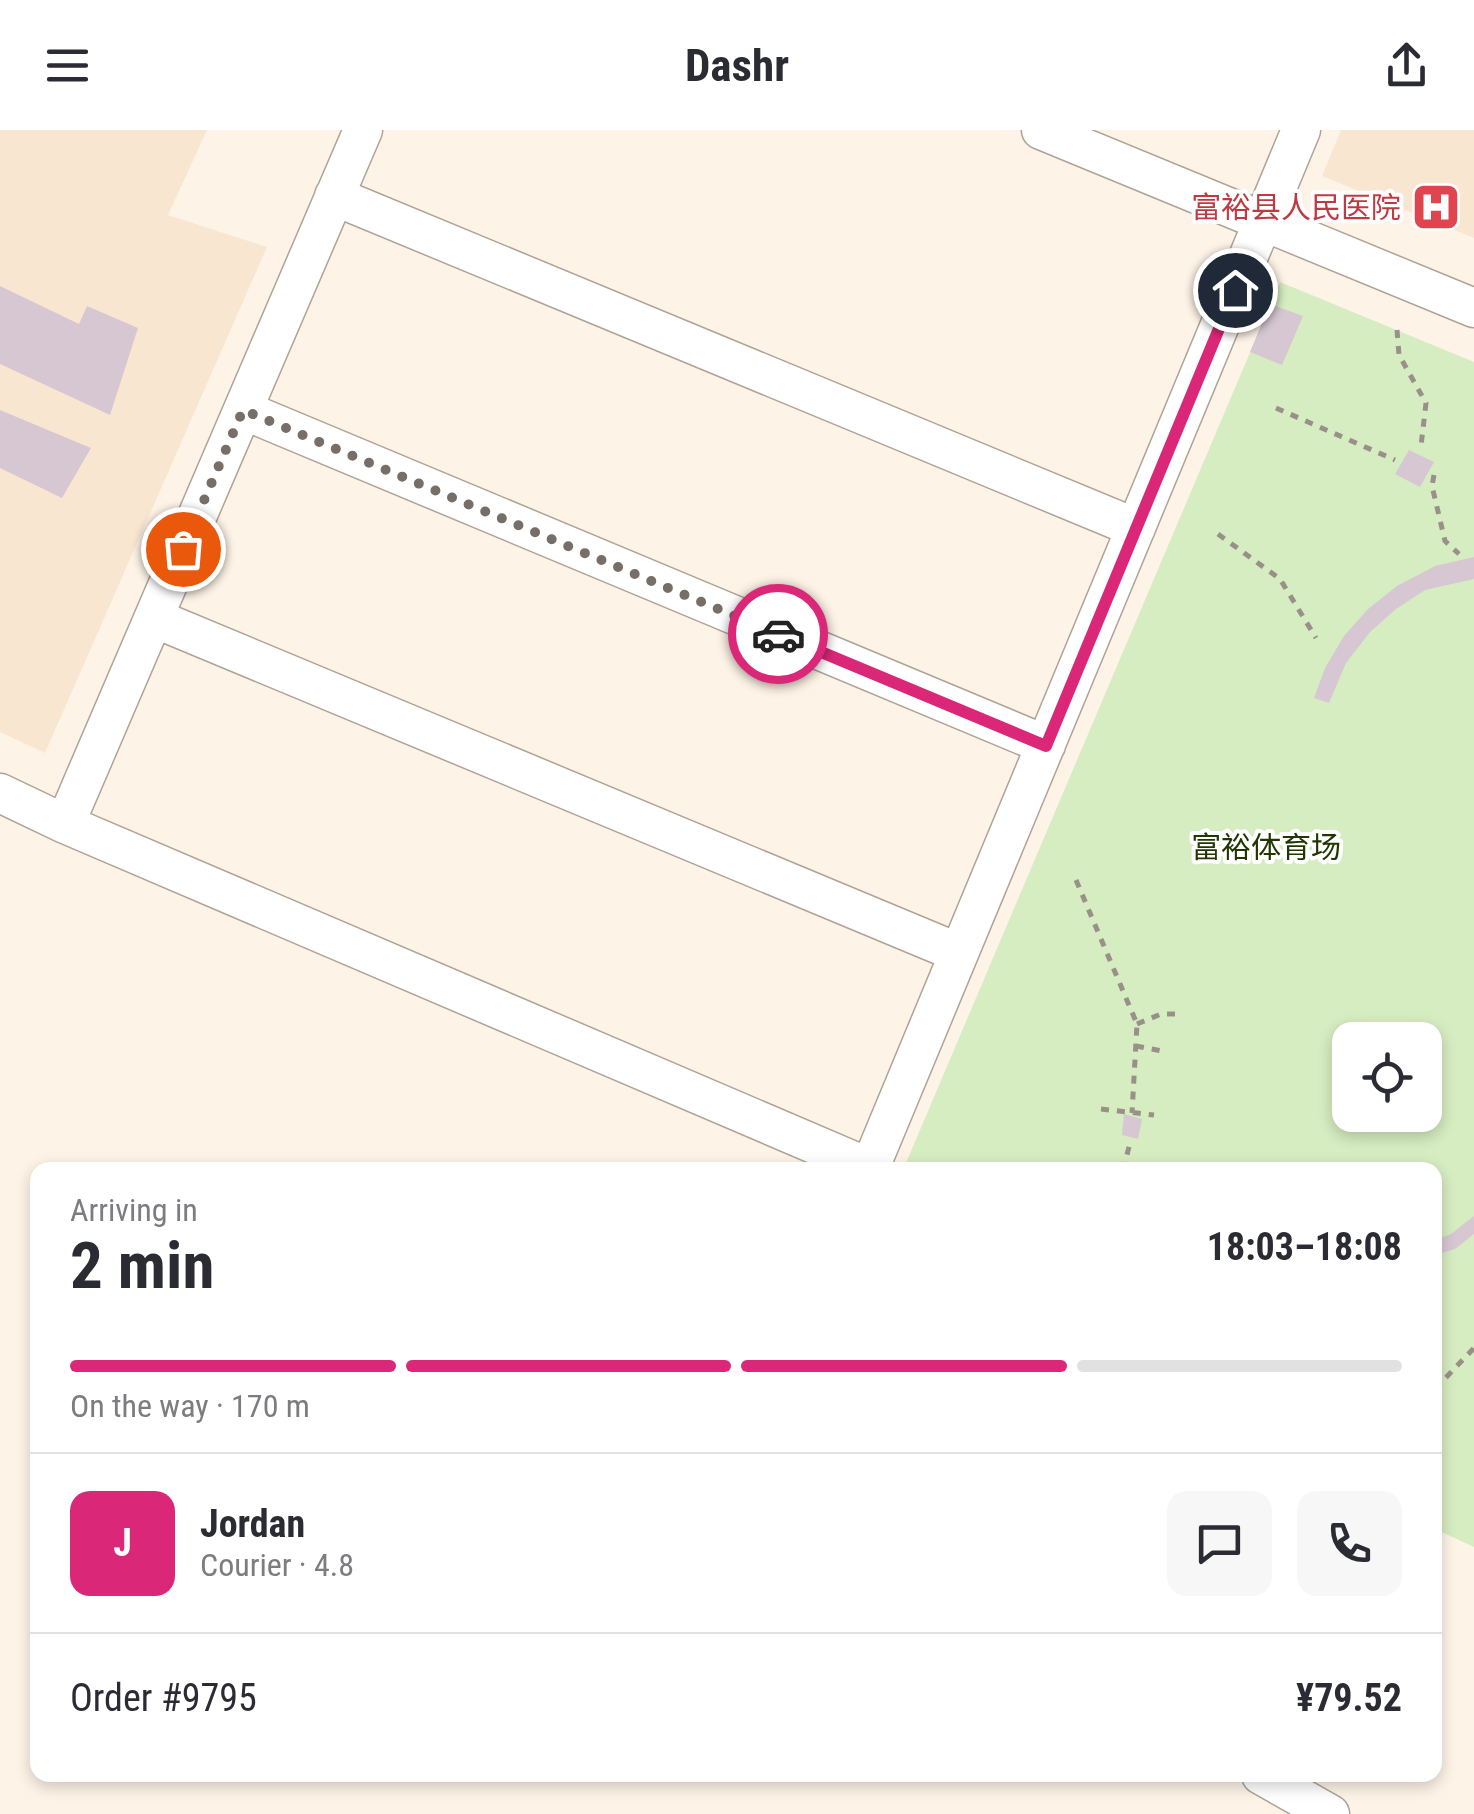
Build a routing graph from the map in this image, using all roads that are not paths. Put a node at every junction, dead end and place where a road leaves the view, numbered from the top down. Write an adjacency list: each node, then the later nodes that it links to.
1 (363, 130): 4 (street)
2 (1041, 130): 5 (street)
3 (1301, 130): 5 (street)
4 (334, 196): 7 (street); 8 (street)
5 (1264, 221): 6 (street); 8 (street)
6 (1474, 308)
7 (243, 410): 9 (street); 10 (street)
8 (1136, 528): 10 (street)
9 (154, 618): 12 (street); 13 (street)
10 (1046, 746): 13 (street)
11 (0, 793): 12 (street)
12 (65, 824): 14 (street)
13 (960, 952): 15 (street)
14 (853, 1162)
15 (872, 1162)
16 (1273, 1782): 17 (street)
17 (1330, 1814)

